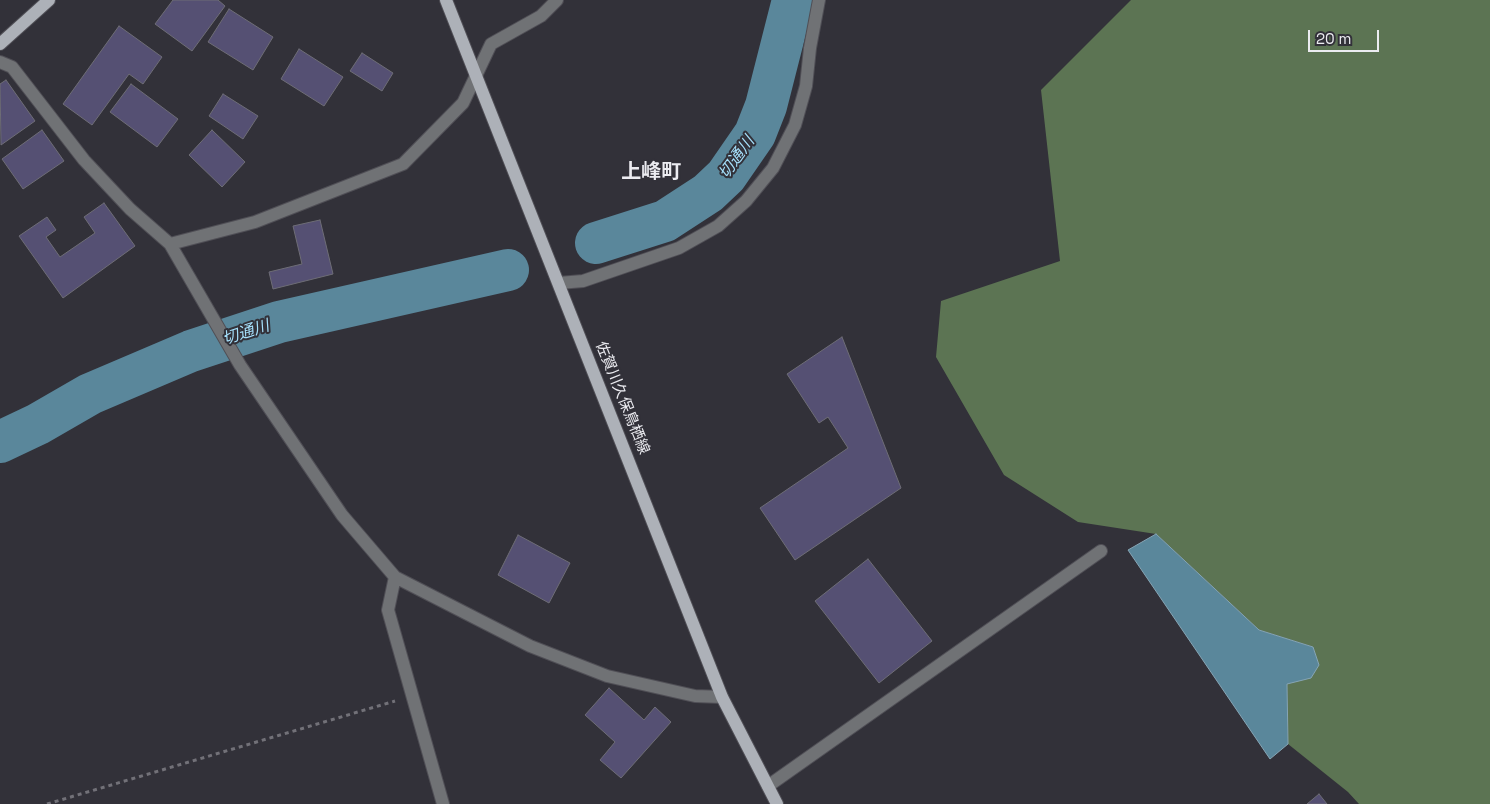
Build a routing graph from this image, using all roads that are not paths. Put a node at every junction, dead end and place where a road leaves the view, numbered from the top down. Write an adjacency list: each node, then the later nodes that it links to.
1 (49, 0): 5 (main road)
2 (446, 0): 7 (main road, 佐賀川久保鳥栖線)
3 (557, 0): 7 (street)
4 (819, 0): 9 (street)
5 (0, 44)
6 (0, 62): 8 (street)
7 (476, 77): 8 (street); 9 (main road, 佐賀川久保鳥栖線)
8 (170, 244): 11 (street)
9 (559, 283): 12 (main road, 佐賀川久保鳥栖線)
10 (1102, 551): 13 (street)
11 (395, 577): 12 (street); 14 (street)
12 (722, 697): 13 (main road, 佐賀川久保鳥栖線)
13 (768, 786): 15 (main road, 佐賀川久保鳥栖線)
14 (443, 804)
15 (777, 804)

